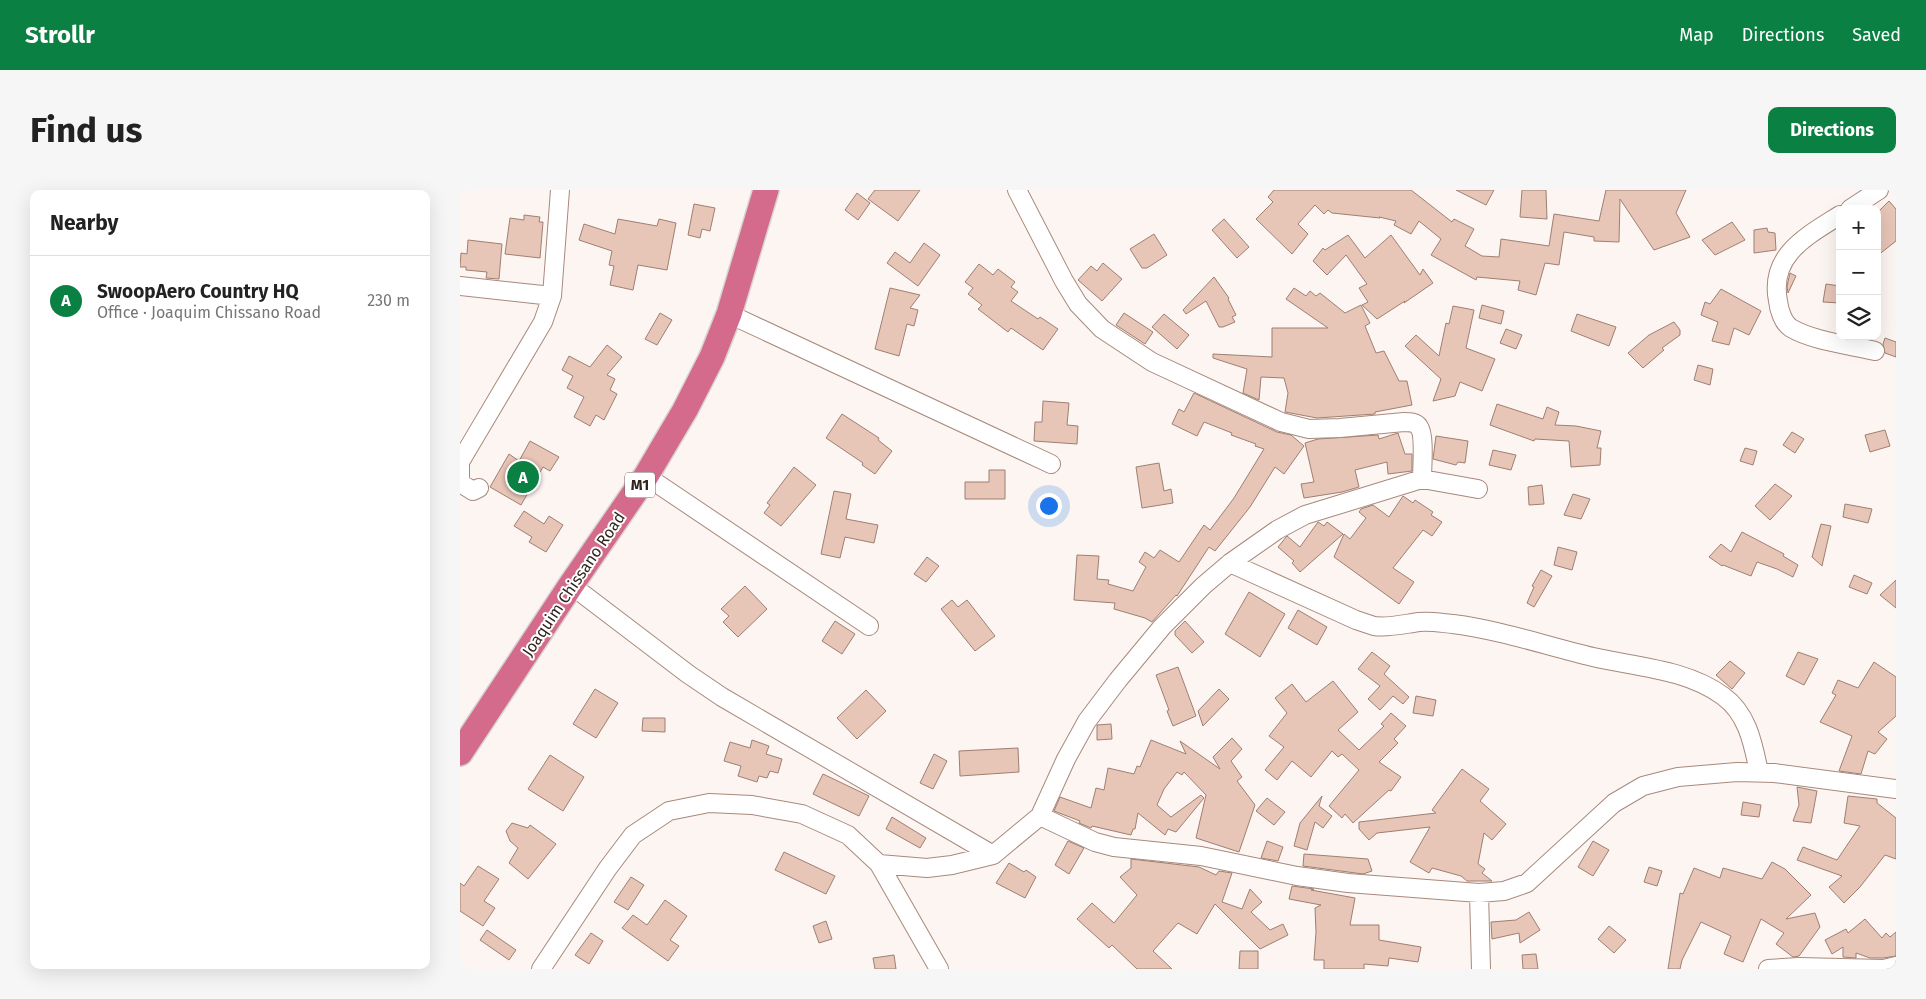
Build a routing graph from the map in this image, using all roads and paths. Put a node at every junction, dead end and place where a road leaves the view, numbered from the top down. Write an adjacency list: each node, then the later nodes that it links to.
1 (560, 190): 8 (street)
2 (1017, 190): 14 (street)
3 (1879, 190): 5 (street)
4 (767, 192): 9 (highway, Joaquim Chissano Road / M1)
5 (1856, 205)
6 (1836, 218): 10 (street)
7 (460, 286): 8 (street)
8 (552, 296): 11 (street)
9 (729, 314): 12 (street); 13 (highway, Joaquim Chissano Road / M1)
10 (1875, 351)
11 (460, 462): 15 (street)
12 (1051, 464)
13 (646, 476): 18 (highway, Joaquim Chissano Road / M1); 19 (street)
14 (1422, 479): 16 (street); 17 (street)
15 (479, 488)
16 (1478, 489)
17 (1230, 563): 21 (street); 23 (street)
18 (571, 585): 20 (highway, Joaquim Chissano Road / M1); 24 (street)
19 (869, 626)
20 (460, 753)
21 (1759, 772): 22 (street); 26 (street)
22 (1896, 789)
23 (1040, 816): 24 (street); 26 (street)
24 (993, 855): 25 (street)
25 (879, 864): 28 (street); 29 (street)
26 (1479, 894): 30 (street)
27 (1896, 966): 31 (street)
28 (541, 969)
29 (939, 969)
30 (1481, 969)
31 (1768, 969)

